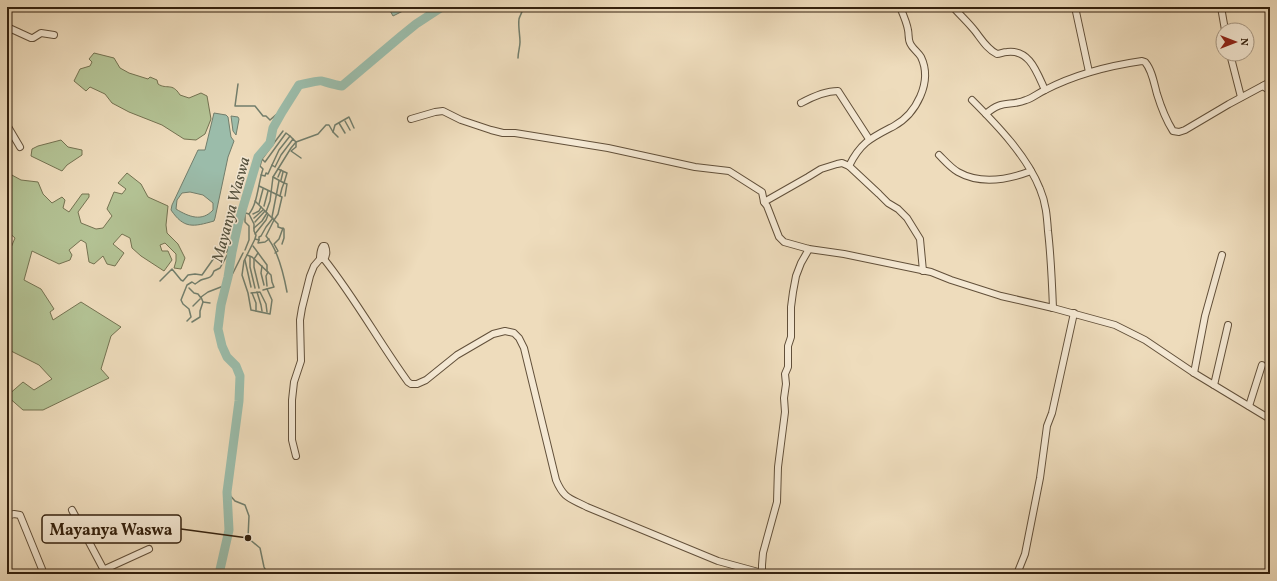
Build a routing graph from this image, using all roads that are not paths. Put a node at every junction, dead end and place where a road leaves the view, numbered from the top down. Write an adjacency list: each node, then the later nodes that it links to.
1 (900, 7): 20 (street)
2 (953, 7): 12 (street)
3 (1075, 7): 9 (street)
4 (1221, 7): 5 (street)
5 (1224, 22)
6 (7, 27): 7 (street)
7 (54, 35)
8 (1232, 62): 14 (street)
9 (1089, 72): 12 (street); 14 (street)
10 (1270, 82): 11 (street)
11 (1263, 86): 13 (street); 14 (street)
12 (1045, 90): 17 (street)
13 (1270, 91)
14 (1241, 97)
15 (972, 100): 17 (street)
16 (802, 103): 20 (street)
17 (986, 114): 24 (street)
18 (411, 119): 25 (street)
19 (7, 125): 21 (street)
20 (869, 139): 23 (street)
21 (20, 147)
22 (940, 155): 24 (street)
23 (850, 166): 25 (street); 28 (street)
24 (1031, 171): 29 (street)
25 (764, 202): 26 (street)
26 (809, 248): 28 (street); 43 (street)
27 (1222, 255): 33 (street)
28 (923, 271): 29 (street)
29 (1053, 308): 30 (street)
30 (1074, 313): 33 (street); 44 (street)
31 (1228, 325): 34 (street)
32 (1262, 366): 35 (street)
33 (1194, 373): 34 (street)
34 (1214, 385): 35 (street)
35 (1249, 406): 36 (street)
36 (1270, 419)
37 (296, 456): 43 (street)
38 (72, 510): 41 (street)
39 (7, 516): 42 (street)
40 (149, 549): 41 (street)
41 (105, 572)
42 (44, 574)
43 (766, 574)
44 (1017, 574)

